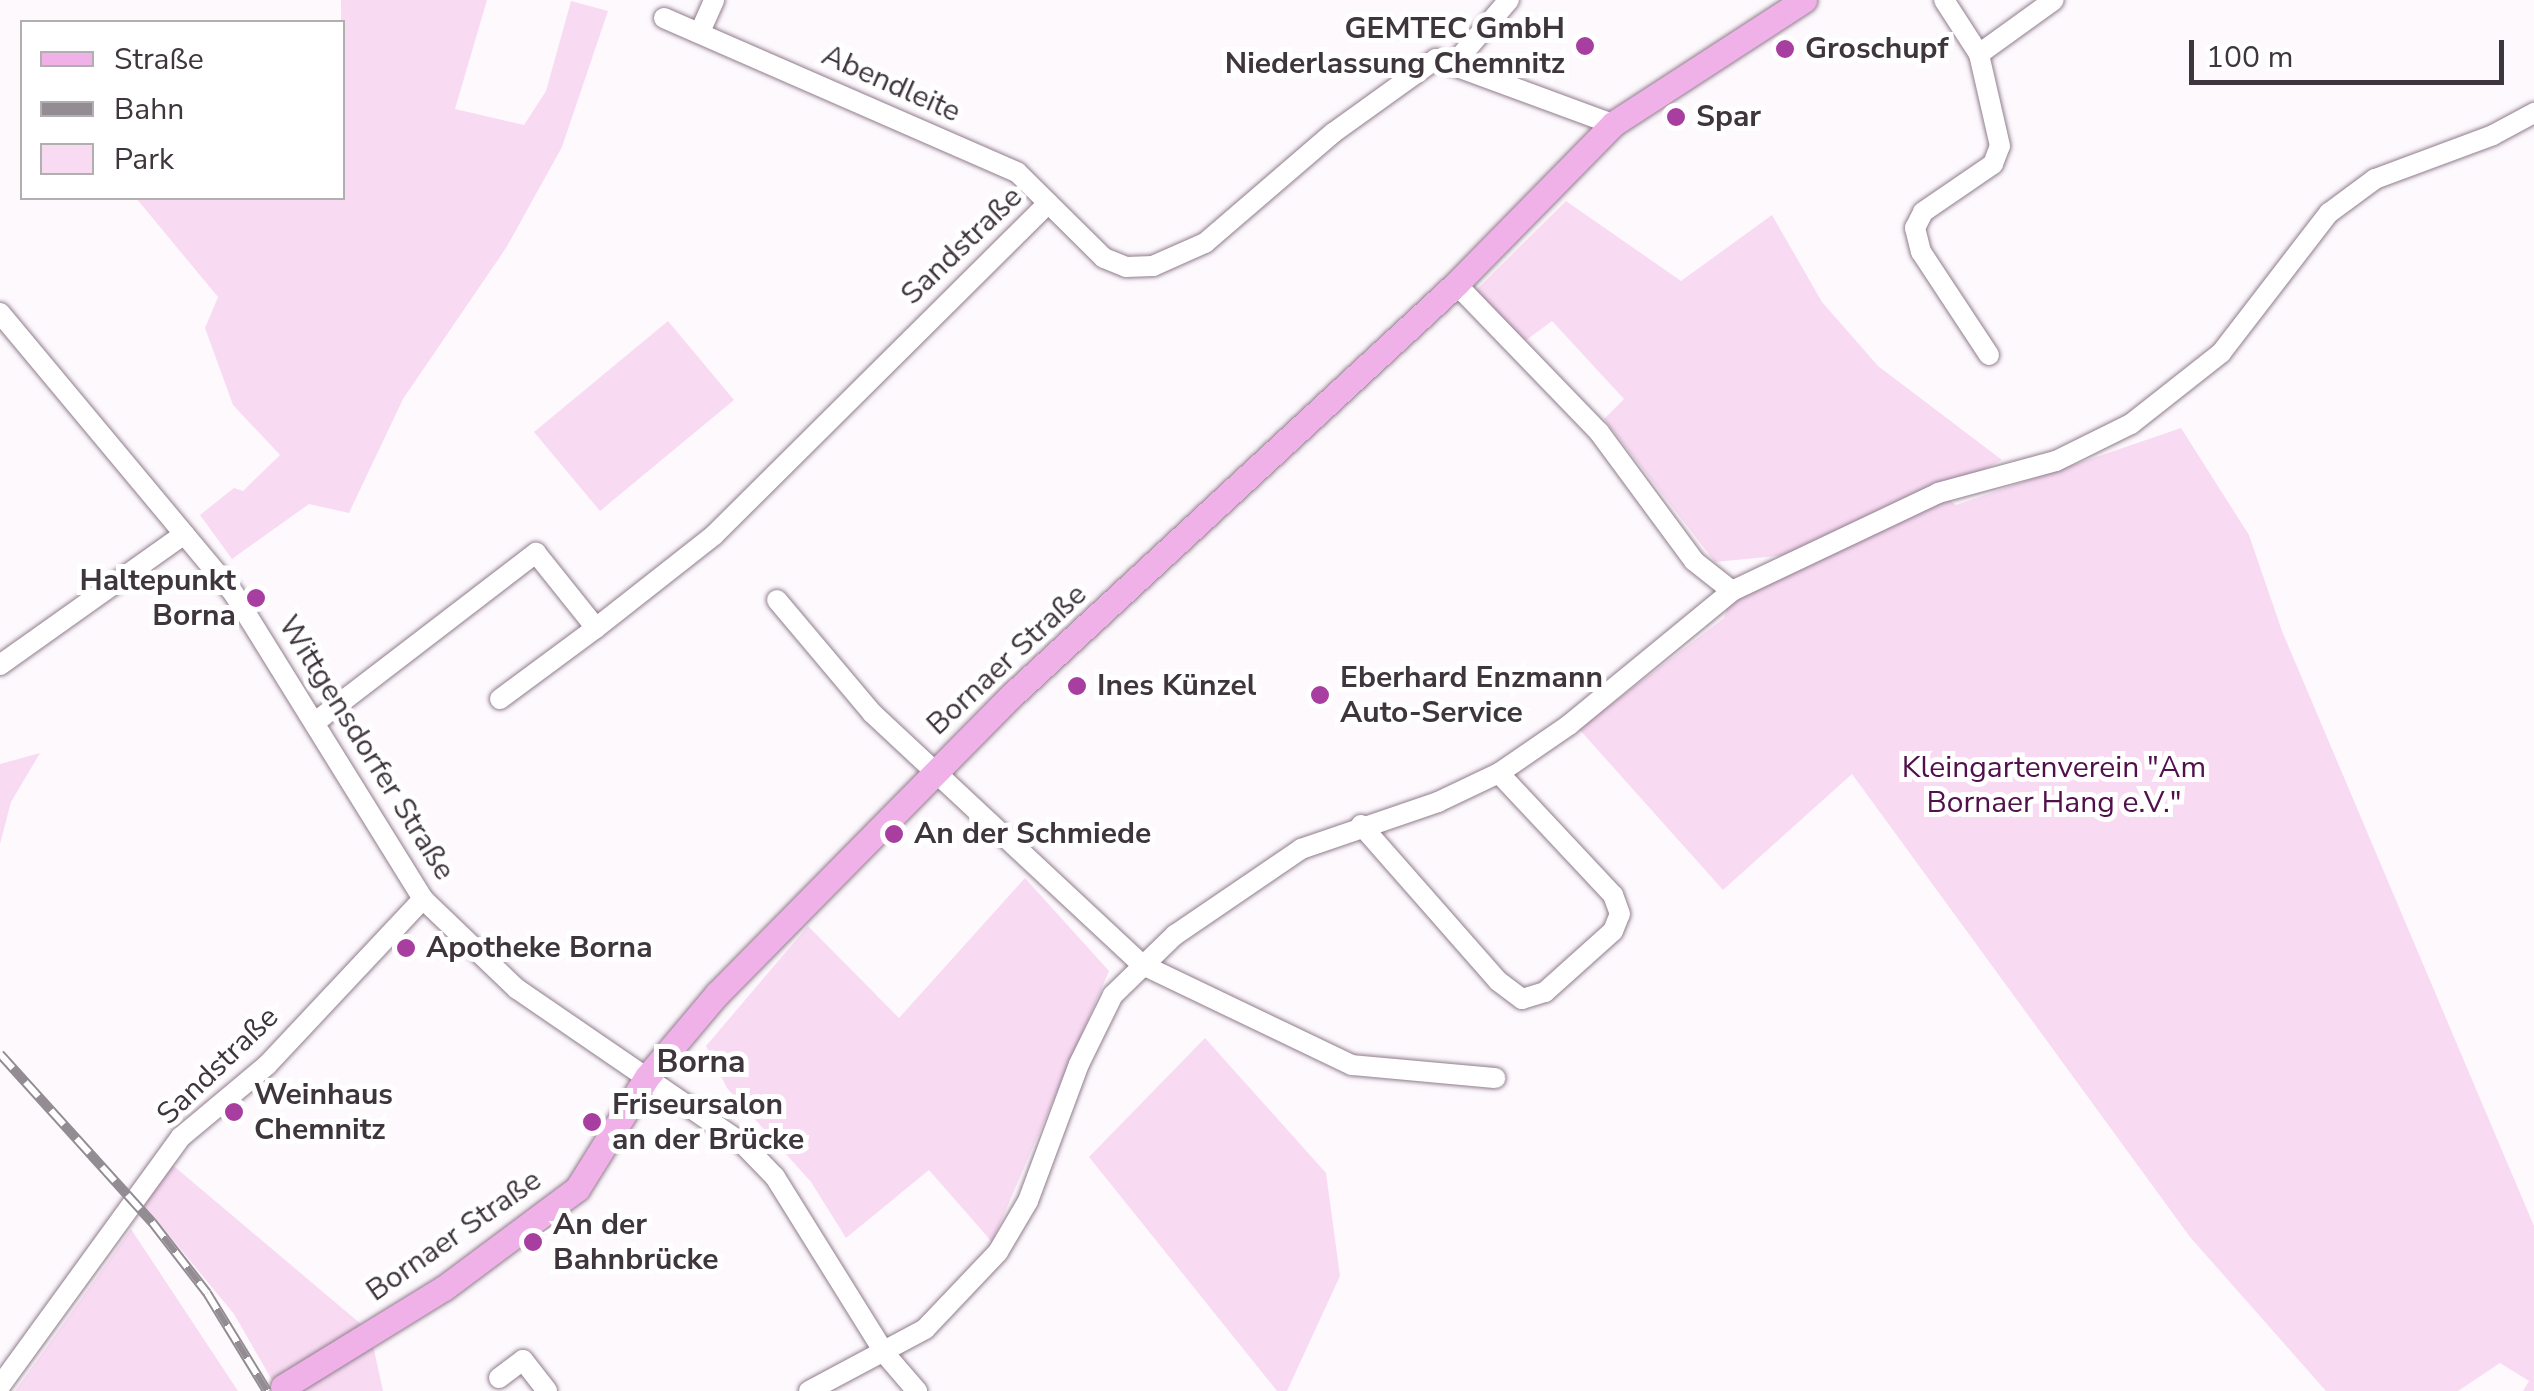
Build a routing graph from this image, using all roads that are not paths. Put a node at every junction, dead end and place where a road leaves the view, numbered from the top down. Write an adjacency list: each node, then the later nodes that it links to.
1 (714, 0): 7 (street)
2 (1509, 0): 9 (street)
3 (1804, 0): 11 (main road, Bornaer Straße)
4 (1944, 0): 8 (street)
5 (2054, 0): 8 (street)
6 (664, 18): 7 (street, Abendleite)
7 (700, 32): 12 (street, Abendleite)
8 (1979, 54): 15 (street)
9 (1453, 65): 11 (street); 12 (street, Sandstraße)
10 (2534, 113): 17 (street)
11 (1613, 124): 13 (main road, Bornaer Straße)
12 (1048, 203): 19 (street, Sandstraße)
13 (1456, 284): 17 (street); 23 (main road, Bornaer Straße)
14 (0, 313): 16 (street, Wittgensdorfer Straße)
15 (1989, 355)
16 (184, 534): 20 (street); 22 (street, Wittgensdorfer Straße)
17 (1732, 591): 24 (street)
18 (777, 600): 23 (street)
19 (596, 628): 21 (street, Sandstraße); 22 (street)
20 (0, 665)
21 (500, 699)
22 (318, 720): 26 (street, Wittgensdorfer Straße)
23 (939, 769): 27 (street); 28 (main road, Bornaer Straße)
24 (1499, 773): 25 (street); 25 (street)
25 (1362, 825): 27 (street)
26 (422, 898): 28 (street, Wittgensdorfer Straße); 32 (street, Sandstraße)
27 (1142, 964): 29 (street); 30 (street)
28 (647, 1077): 30 (street, Wittgensdorfer Straße); 33 (main road, Bornaer Straße)
29 (1495, 1078)
30 (886, 1355): 35 (street); 36 (street, Wittgensdorfer Straße)
31 (499, 1378): 34 (street)
32 (0, 1386)
33 (283, 1387)
34 (546, 1391)
35 (808, 1391)
36 (917, 1391)

